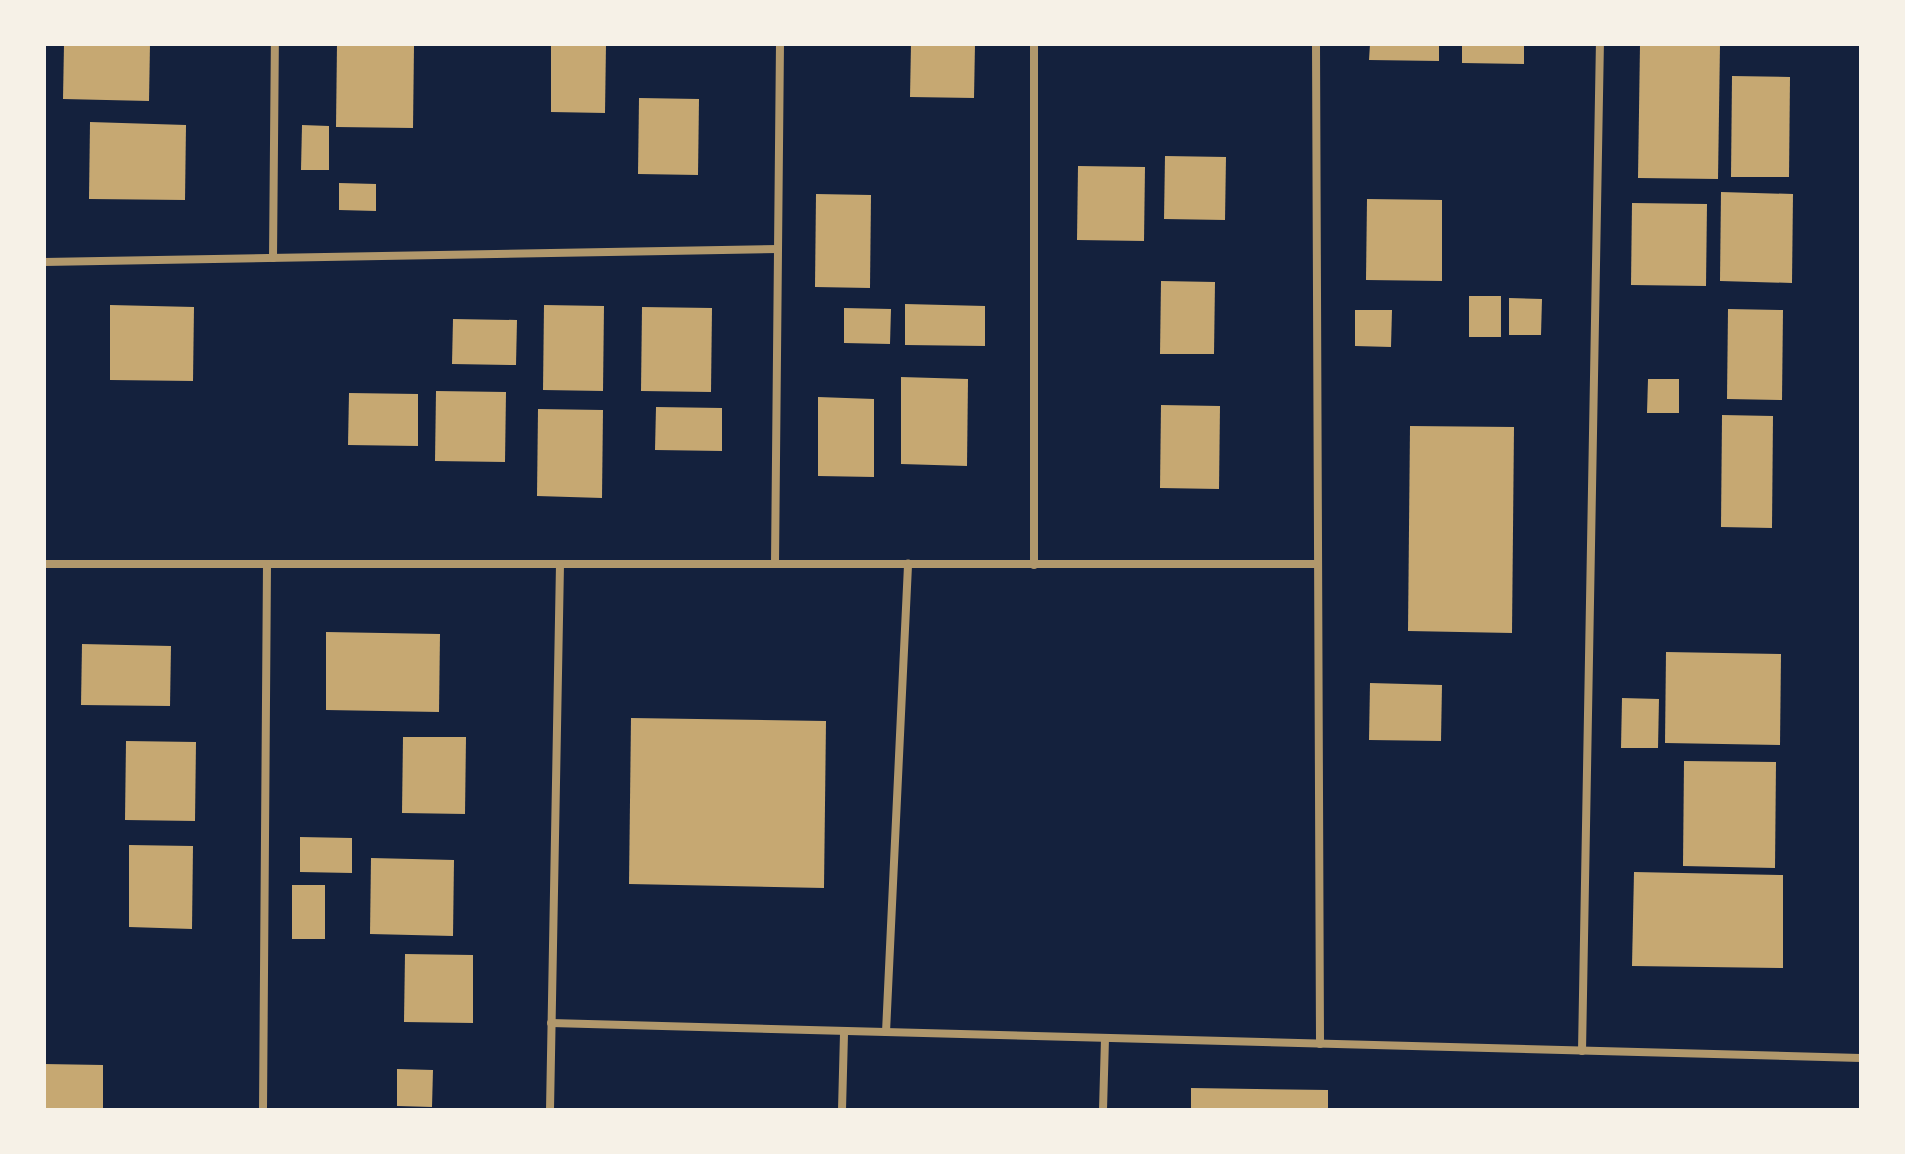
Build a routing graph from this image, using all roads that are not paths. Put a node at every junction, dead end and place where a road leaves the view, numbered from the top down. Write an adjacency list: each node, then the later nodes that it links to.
1 (275, 44): 7 (street)
2 (780, 44): 6 (street)
3 (1034, 44): 15 (street)
4 (1316, 44): 14 (street)
5 (1600, 44): 21 (street)
6 (778, 249): 7 (street); 12 (street)
7 (273, 258): 8 (street)
8 (44, 262)
9 (44, 564): 10 (street)
10 (267, 564): 11 (street); 23 (street)
11 (560, 564): 12 (street); 16 (street)
12 (775, 564): 13 (street)
13 (908, 564): 15 (street); 18 (street)
14 (1317, 564): 15 (street); 20 (street)
15 (1034, 565)
16 (551, 1023): 17 (street); 24 (street)
17 (844, 1031): 18 (street); 25 (street)
18 (886, 1032): 19 (street)
19 (1105, 1038): 20 (street); 26 (street)
20 (1320, 1044): 21 (street)
21 (1582, 1051): 22 (street)
22 (1861, 1058)
23 (263, 1110)
24 (550, 1110)
25 (842, 1110)
26 (1103, 1110)

